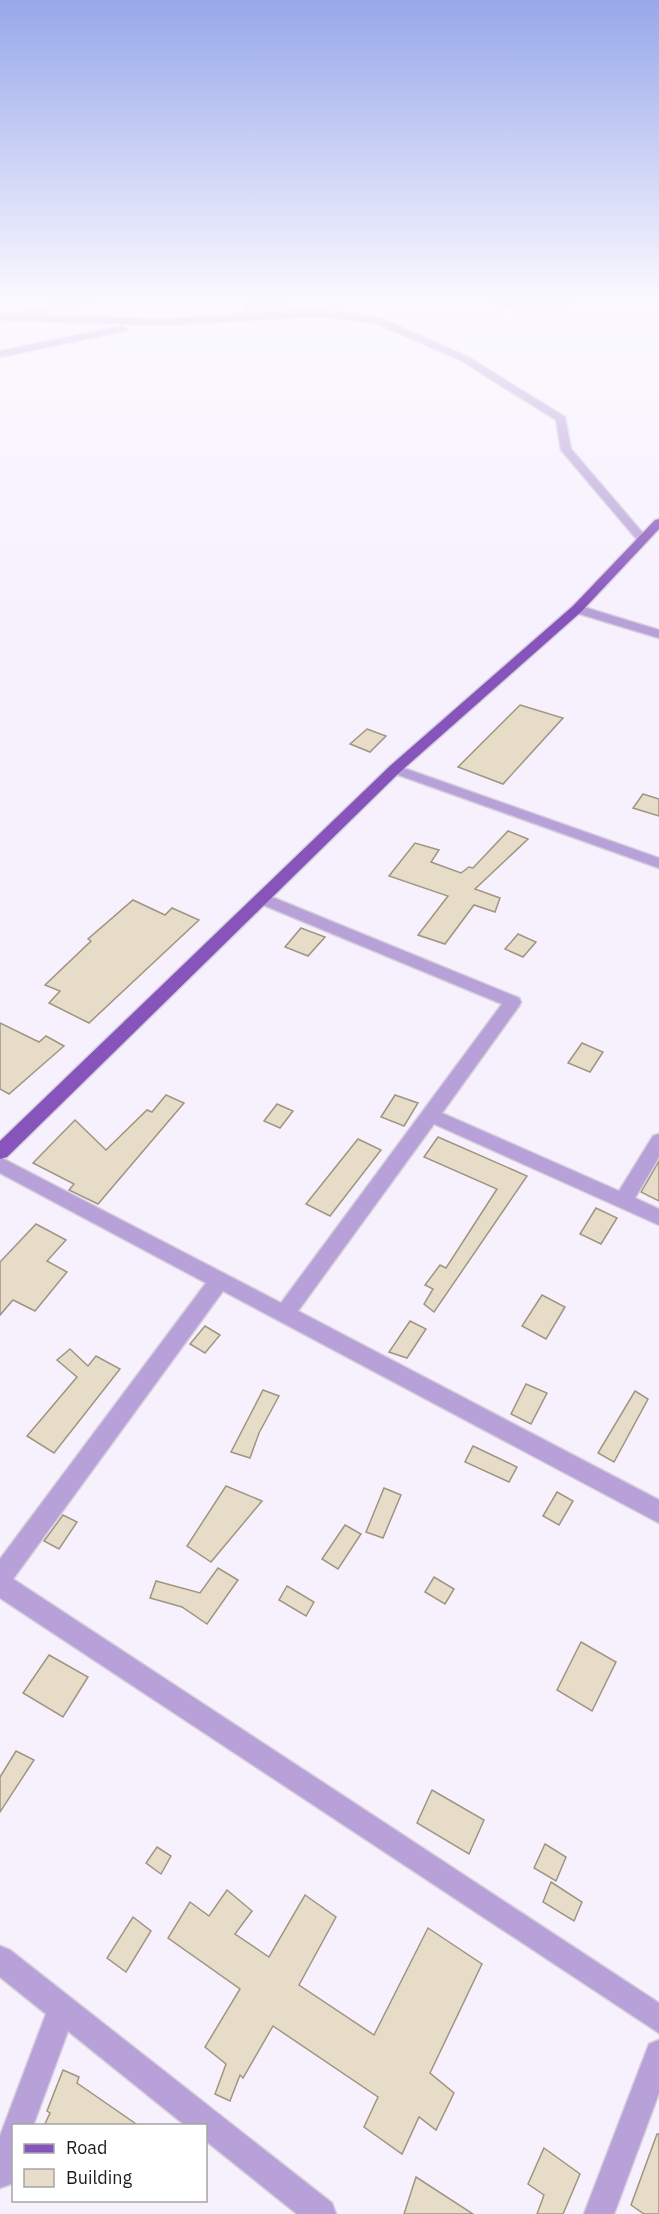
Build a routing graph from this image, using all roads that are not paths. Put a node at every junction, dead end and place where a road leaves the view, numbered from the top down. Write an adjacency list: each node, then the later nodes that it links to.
1 (538, 404): 3 (street)
2 (659, 522): 3 (main road)
3 (643, 540): 4 (main road)
4 (577, 609): 5 (street); 6 (main road)
5 (659, 634)
6 (395, 769): 7 (street); 8 (main road)
7 (659, 863)
8 (262, 898): 9 (street); 11 (main road)
9 (430, 1115): 13 (street); 16 (street)
10 (659, 1141): 13 (street)
11 (0, 1152)
12 (0, 1164): 15 (street)
13 (623, 1201): 14 (street)
14 (659, 1217)
15 (219, 1281): 16 (street); 18 (street)
16 (284, 1315): 17 (street)
17 (659, 1512)
18 (0, 1578)
19 (0, 1584): 22 (street)
20 (0, 1960): 21 (street)
21 (62, 2009): 24 (street); 27 (street)
22 (659, 2019)
23 (659, 2054): 28 (street)
24 (19, 2124)
25 (12, 2143): 26 (street)
26 (0, 2173)
27 (321, 2214)
28 (599, 2214)

